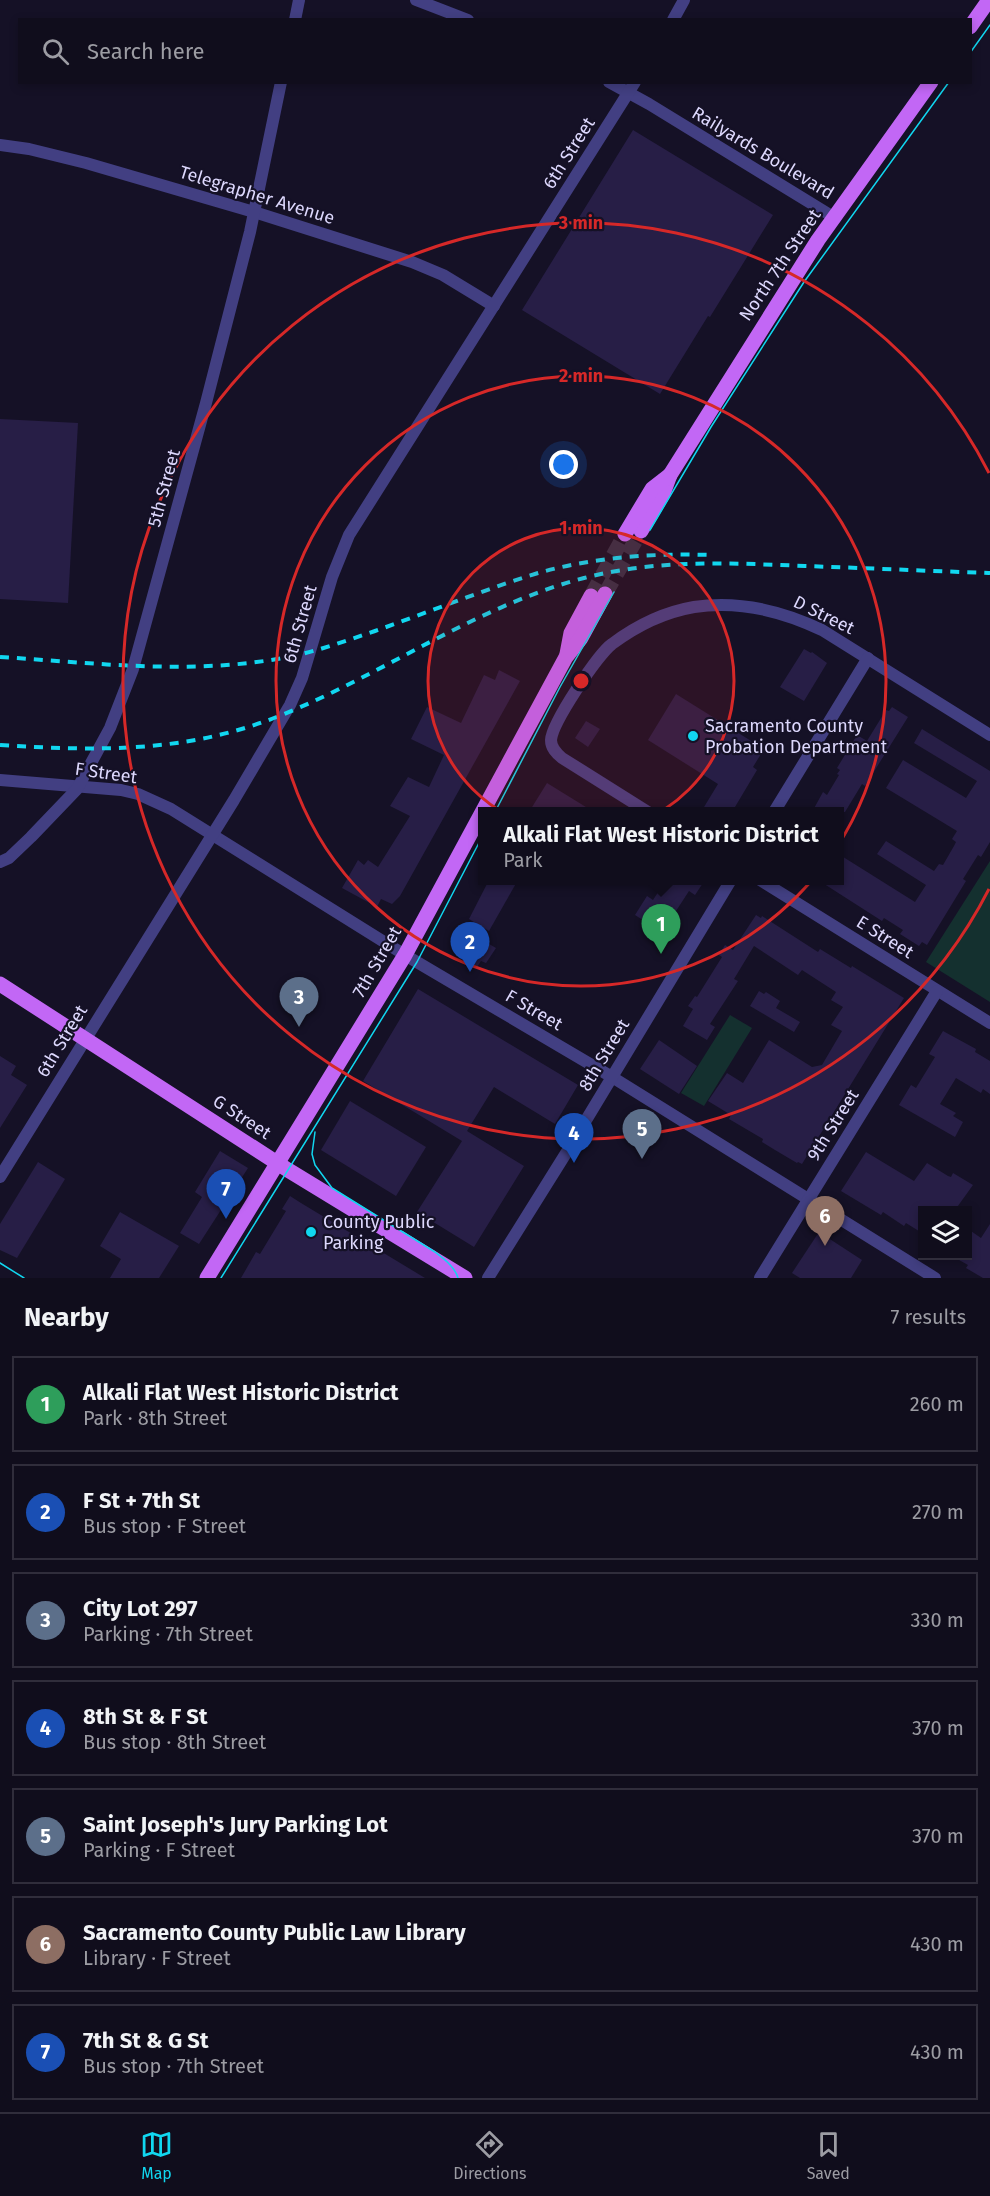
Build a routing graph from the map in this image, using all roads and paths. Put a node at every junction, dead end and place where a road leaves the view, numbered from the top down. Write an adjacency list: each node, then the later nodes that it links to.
1 (299, 0): 5 (street)
2 (417, 0): 6 (street)
3 (684, 0): 7 (street)
4 (989, 0): 8 (main road)
5 (295, 18)
6 (463, 18)
7 (674, 18)
8 (972, 24)
9 (281, 84): 14 (street, 5th Street)
10 (617, 84): 12 (street, Railyards Boulevard)
11 (930, 84): 15 (main road, North 7th Street)
12 (632, 88): 15 (street, Railyards Boulevard); 16 (street, 6th Street)
13 (0, 145): 14 (street, Telegrapher Avenue)
14 (254, 212): 16 (street, Telegrapher Avenue); 28 (street, 5th Street)
15 (835, 218): 17 (main road, North 7th Street)
16 (494, 306): 35 (street, 6th Street)
17 (670, 475): 18 (main road); 19 (main road)
18 (641, 531)
19 (625, 534)
20 (598, 595): 24 (main road, 7th Street)
21 (868, 658): 22 (street, D Street); 25 (street, D Street); 26 (street)
22 (990, 735)
23 (0, 780): 31 (street, F Street)
24 (485, 807)
25 (640, 807)
26 (777, 807)
27 (478, 820): 31 (main road, 7th Street)
28 (0, 862)
29 (728, 885): 36 (street, 8th Street)
30 (768, 885): 33 (street, E Street)
31 (405, 955): 36 (street, F Street); 37 (main road, 7th Street)
32 (0, 984): 35 (main road, G Street)
33 (937, 991): 34 (street, E Street); 39 (street, 9th Street)
34 (990, 1023)
35 (84, 1039): 37 (main road, G Street); 38 (street, 6th Street)
36 (612, 1077): 39 (street, F Street); 42 (street, 8th Street)
37 (278, 1164): 40 (main road, 7th Street); 41 (main road, G Street)
38 (0, 1177)
39 (808, 1199): 43 (street, 9th Street); 44 (street, F Street)
40 (207, 1278)
41 (465, 1278)
42 (488, 1278)
43 (760, 1278)
44 (935, 1278)

